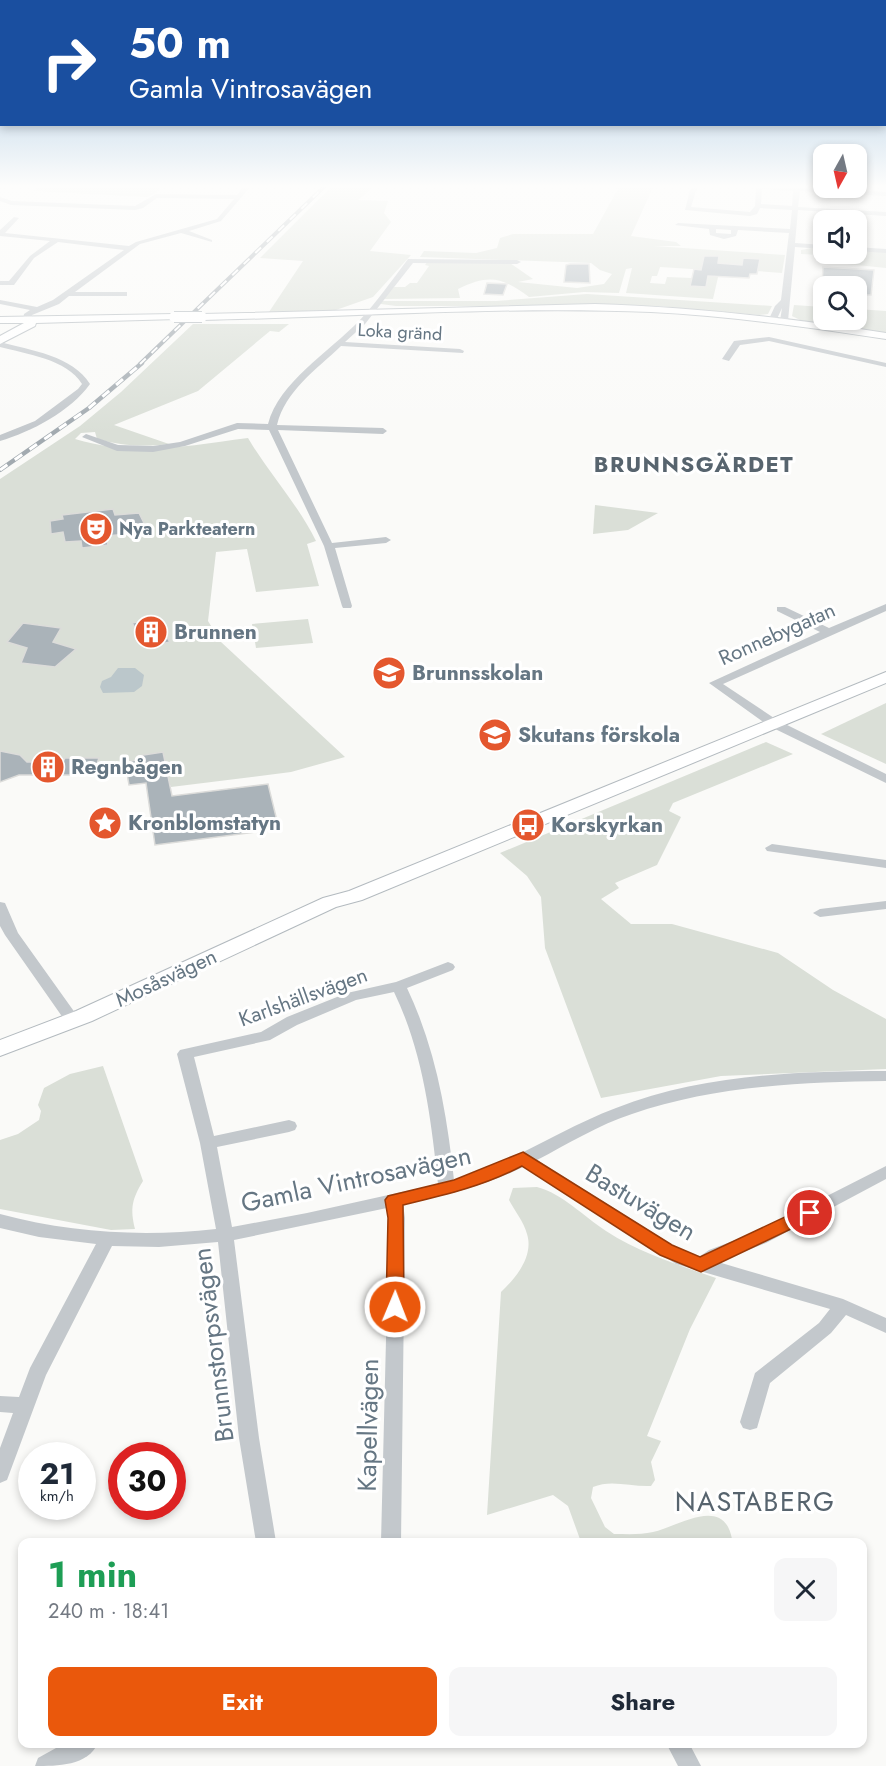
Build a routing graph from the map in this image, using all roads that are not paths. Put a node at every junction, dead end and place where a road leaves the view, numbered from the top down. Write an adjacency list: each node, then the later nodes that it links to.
1 (24, 267): 5 (street)
2 (103, 267): 6 (street)
3 (405, 267): 10 (street)
4 (789, 267): 13 (street)
5 (0, 283)
6 (68, 294): 7 (street); 9 (street)
7 (124, 294)
8 (0, 302): 9 (street)
9 (39, 310): 12 (street)
10 (371, 312): 12 (street, bridge); 13 (street); 17 (street)
11 (0, 320): 12 (street)
12 (27, 320): 16 (street)
13 (778, 322): 14 (street); 15 (street)
14 (886, 336)
15 (770, 339): 19 (street); 20 (street)
16 (0, 342): 24 (street)
17 (340, 344): 18 (street, Loka gränd); 21 (street)
18 (460, 351)
19 (726, 359)
20 (886, 365)
21 (272, 426): 22 (street); 23 (street); 26 (street)
22 (383, 431)
23 (86, 437)
24 (0, 438)
25 (386, 540): 26 (street)
26 (329, 546): 27 (street)
27 (347, 606)
28 (886, 607): 30 (street, Ronnebygatan)
29 (781, 609): 30 (street)
30 (828, 632): 32 (street, Ronnebygatan)
31 (886, 677): 32 (street, Mosåsvägen)
32 (772, 723): 33 (street); 41 (street, Mosåsvägen)
33 (886, 779)
34 (772, 848): 35 (street)
35 (886, 864)
36 (886, 905): 38 (street)
37 (0, 906): 41 (street)
38 (820, 913)
39 (448, 967): 40 (street, Karlshällsvägen)
40 (399, 986): 43 (street, Karlshällsvägen); 49 (street, Karlshällsvägen)
41 (73, 1021): 42 (street, Mosåsvägen)
42 (0, 1048)
43 (185, 1054): 46 (street, Brunnstorpsvägen)
44 (886, 1076): 47 (street, Gamla Vintrosavägen)
45 (289, 1126): 46 (street)
46 (208, 1143): 52 (street, Brunnstorpsvägen)
47 (523, 1158): 49 (street, Gamla Vintrosavägen); 54 (street, Bastuvägen)
48 (886, 1173): 54 (street)
49 (447, 1189): 50 (street, Gamla Vintrosavägen)
50 (394, 1200): 52 (street, Gamla Vintrosavägen); 62 (street, Kapellvägen)
51 (0, 1221): 53 (street, Gamla Vintrosavägen)
52 (225, 1233): 53 (street, Gamla Vintrosavägen); 61 (street, Brunnstorpsvägen)
53 (107, 1238): 58 (street)
54 (701, 1265): 55 (street, Bastuvägen)
55 (843, 1306): 56 (street, Bastuvägen); 59 (street)
56 (886, 1326)
57 (0, 1404): 58 (street)
58 (26, 1407): 60 (street)
59 (750, 1422)
60 (0, 1474)
61 (265, 1538)
62 (391, 1538)
63 (78, 1748): 65 (street)
64 (680, 1748): 66 (street)
65 (46, 1766)
66 (690, 1766)

